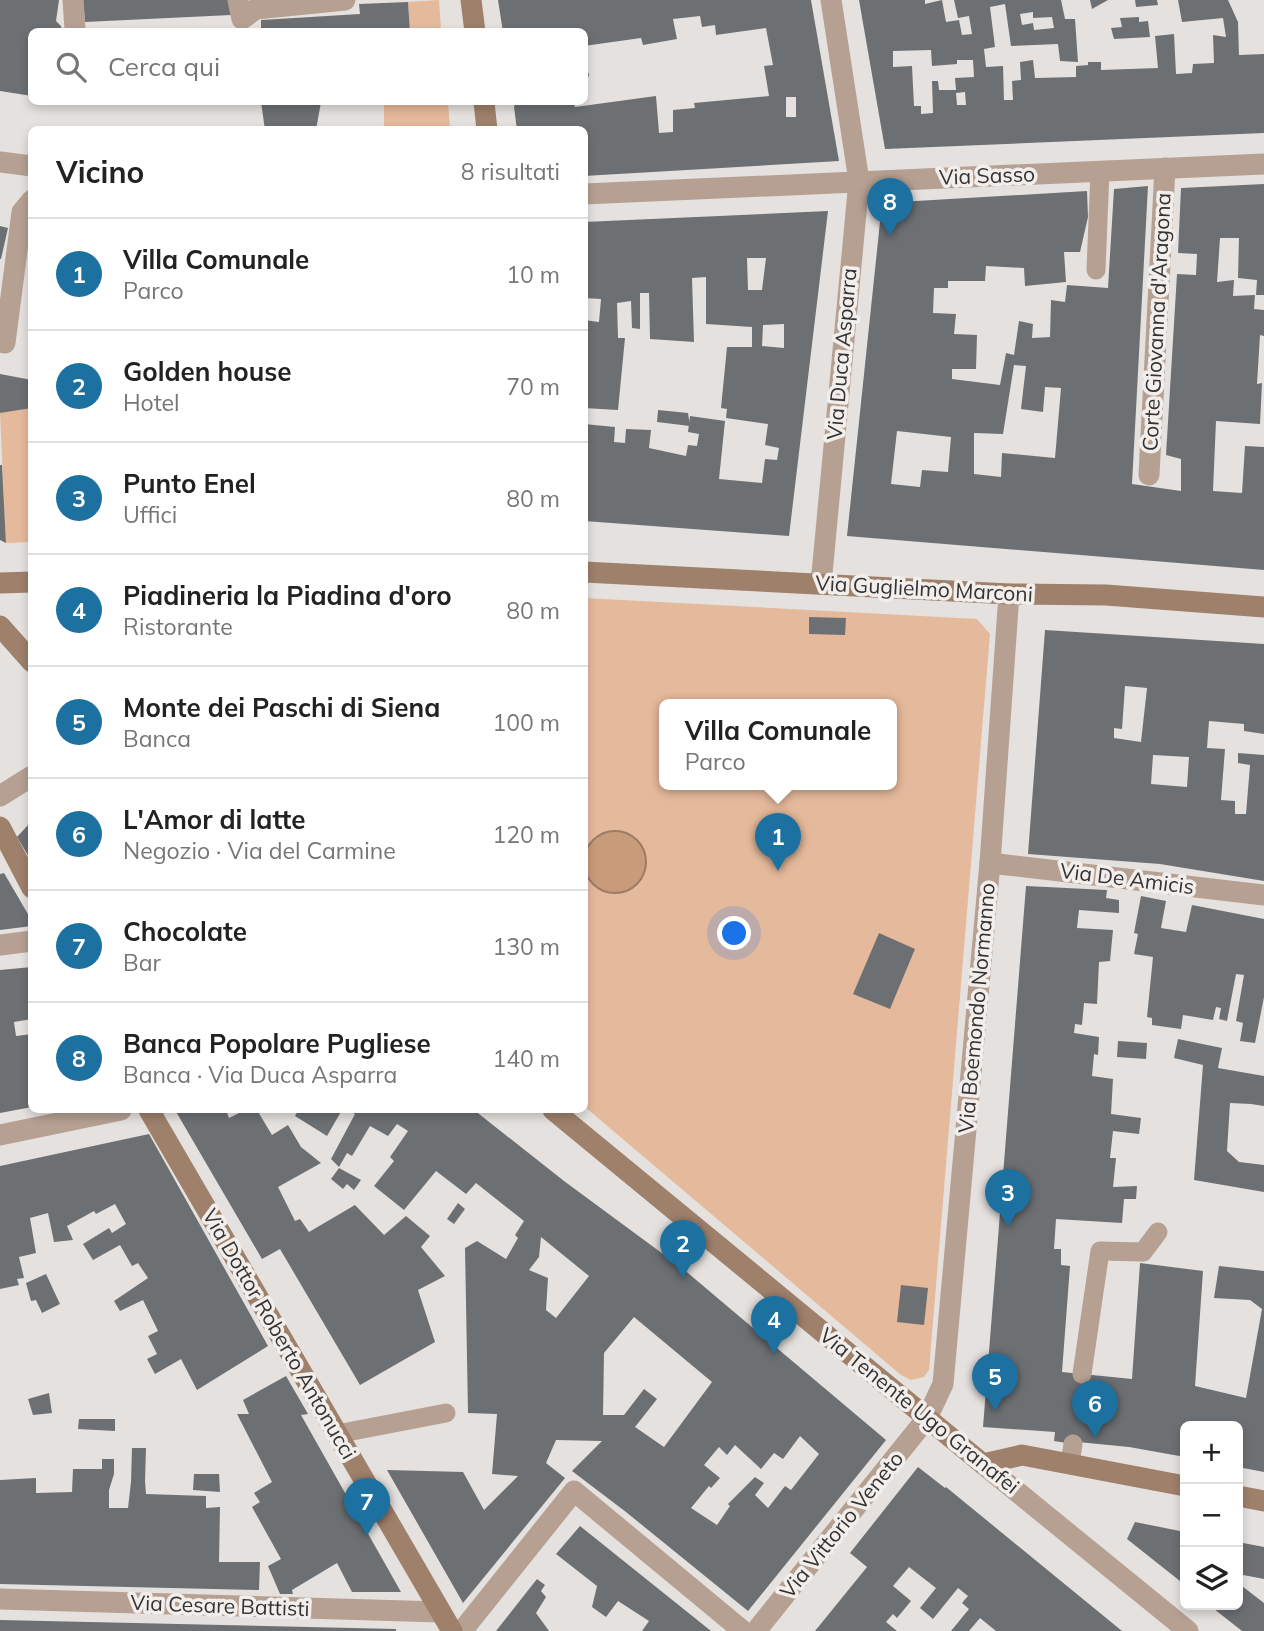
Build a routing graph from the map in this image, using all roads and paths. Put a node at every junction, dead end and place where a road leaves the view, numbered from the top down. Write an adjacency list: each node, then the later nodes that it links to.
1 (73, 0): 6 (street)
2 (345, 0): 5 (street)
3 (471, 0): 7 (main road)
4 (831, 0): 15 (street, Via Duca Asparra)
5 (240, 10)
6 (75, 28)
7 (474, 28)
8 (484, 105): 9 (main road)
9 (487, 126)
10 (0, 162): 12 (street)
11 (1264, 164): 13 (street, Via Sasso)
12 (28, 166)
13 (1166, 168): 14 (street, Via Sasso); 20 (street, Corte Giovanna d'Aragona)
14 (1100, 171): 15 (street, Via Sasso); 18 (lane)
15 (859, 181): 16 (street, Via Sasso); 24 (street, Via Duca Asparra)
16 (588, 194)
17 (28, 205): 19 (street)
18 (1096, 270)
19 (0, 342)
20 (1149, 475)
21 (588, 572): 24 (main road, Via Guglielmo Marconi)
22 (28, 582): 23 (main road)
23 (0, 583)
24 (821, 584): 25 (main road, Via Guglielmo Marconi)
25 (1009, 594): 26 (main road, Via Guglielmo Marconi); 32 (street, Via Boemondo Normanno)
26 (1264, 607)
27 (0, 626): 28 (main road)
28 (28, 658)
29 (28, 778): 30 (street)
30 (0, 796)
31 (0, 827): 33 (main road)
32 (990, 863): 34 (street, Via De Amicis); 44 (street, Via Boemondo Normanno)
33 (28, 880)
34 (1264, 895)
35 (28, 942): 36 (street)
36 (0, 945)
37 (106, 1113): 40 (street)
38 (151, 1113): 45 (main road, Via Dottor Roberto Antonucci)
39 (557, 1113): 44 (main road, Via Tenente Ugo Granafei)
40 (0, 1135)
41 (1158, 1232): 42 (lane)
42 (1082, 1374)
43 (446, 1413): 45 (lane)
44 (928, 1418): 46 (main road, Via Tenente Ugo Granafei); 55 (street, Via Vittorio Veneto)
45 (337, 1434): 51 (main road, Via Dottor Roberto Antonucci)
46 (983, 1464): 47 (main road); 56 (street, Via Tenente Ugo Granafei)
47 (1180, 1485)
48 (1243, 1497): 49 (main road)
49 (1264, 1501)
50 (0, 1599): 51 (street, Via Cesare Battisti)
51 (440, 1612): 52 (main road, Via Dottor Roberto Antonucci)
52 (452, 1631)
53 (462, 1631): 54 (street)
54 (743, 1631)
55 (756, 1631)
56 (1188, 1631)

